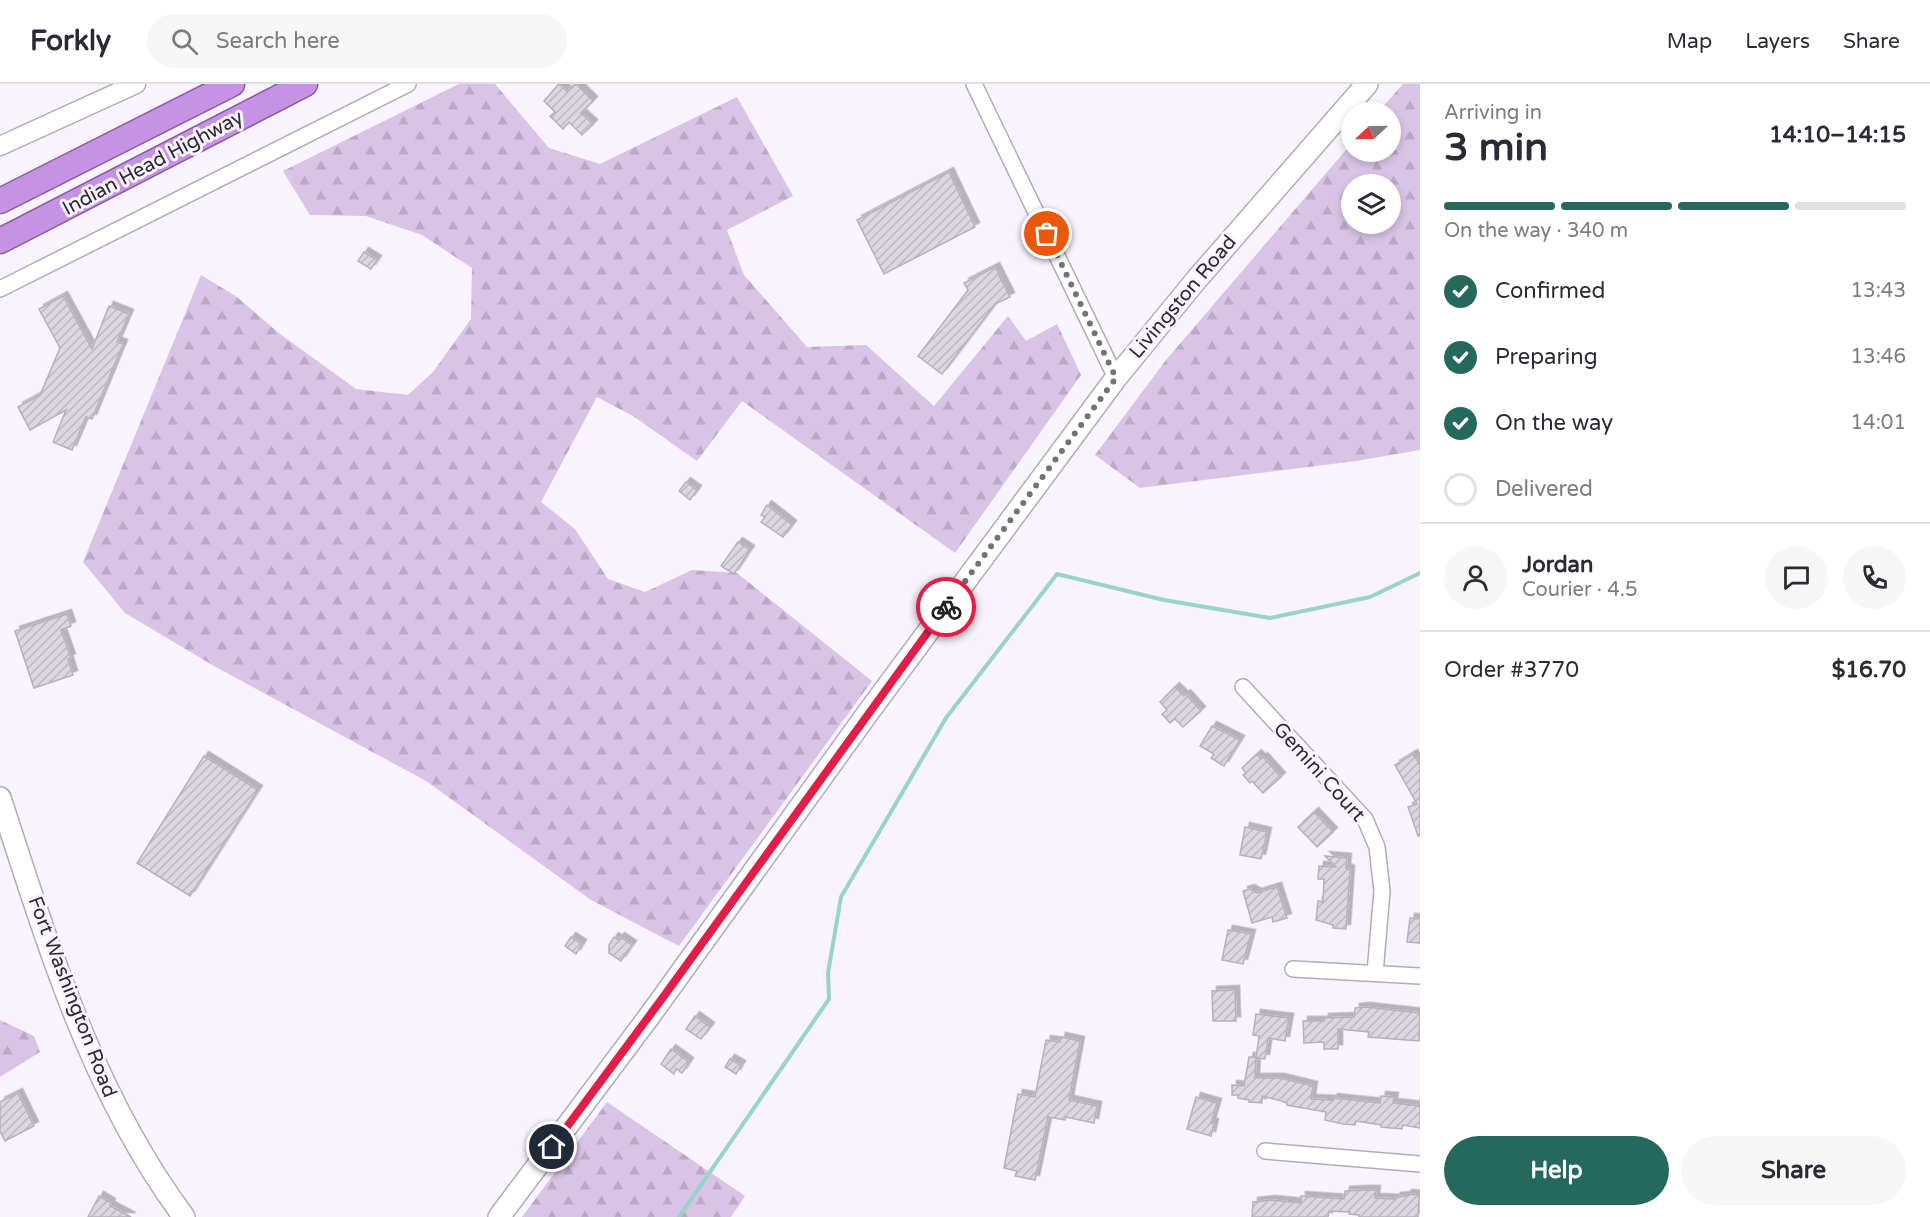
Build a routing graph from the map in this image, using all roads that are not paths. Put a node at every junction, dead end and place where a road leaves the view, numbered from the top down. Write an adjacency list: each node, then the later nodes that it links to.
1 (136, 84): 7 (street)
2 (232, 84): 8 (highway, Indian Head Highway)
3 (305, 84): 9 (highway, Indian Head Highway)
4 (408, 84): 10 (street)
5 (974, 84): 11 (street)
6 (1367, 84): 11 (main road, Livingston Road)
7 (0, 146)
8 (0, 201)
9 (0, 241)
10 (0, 289)
11 (1116, 378): 20 (main road, Livingston Road)
12 (1243, 687): 15 (street, Gemini Court)
13 (0, 798): 19 (main road, Fort Washington Road)
14 (1293, 969): 15 (street)
15 (1375, 974): 16 (street)
16 (1420, 976)
17 (1265, 1151): 18 (street)
18 (1420, 1164)
19 (184, 1217)
20 (499, 1217)

